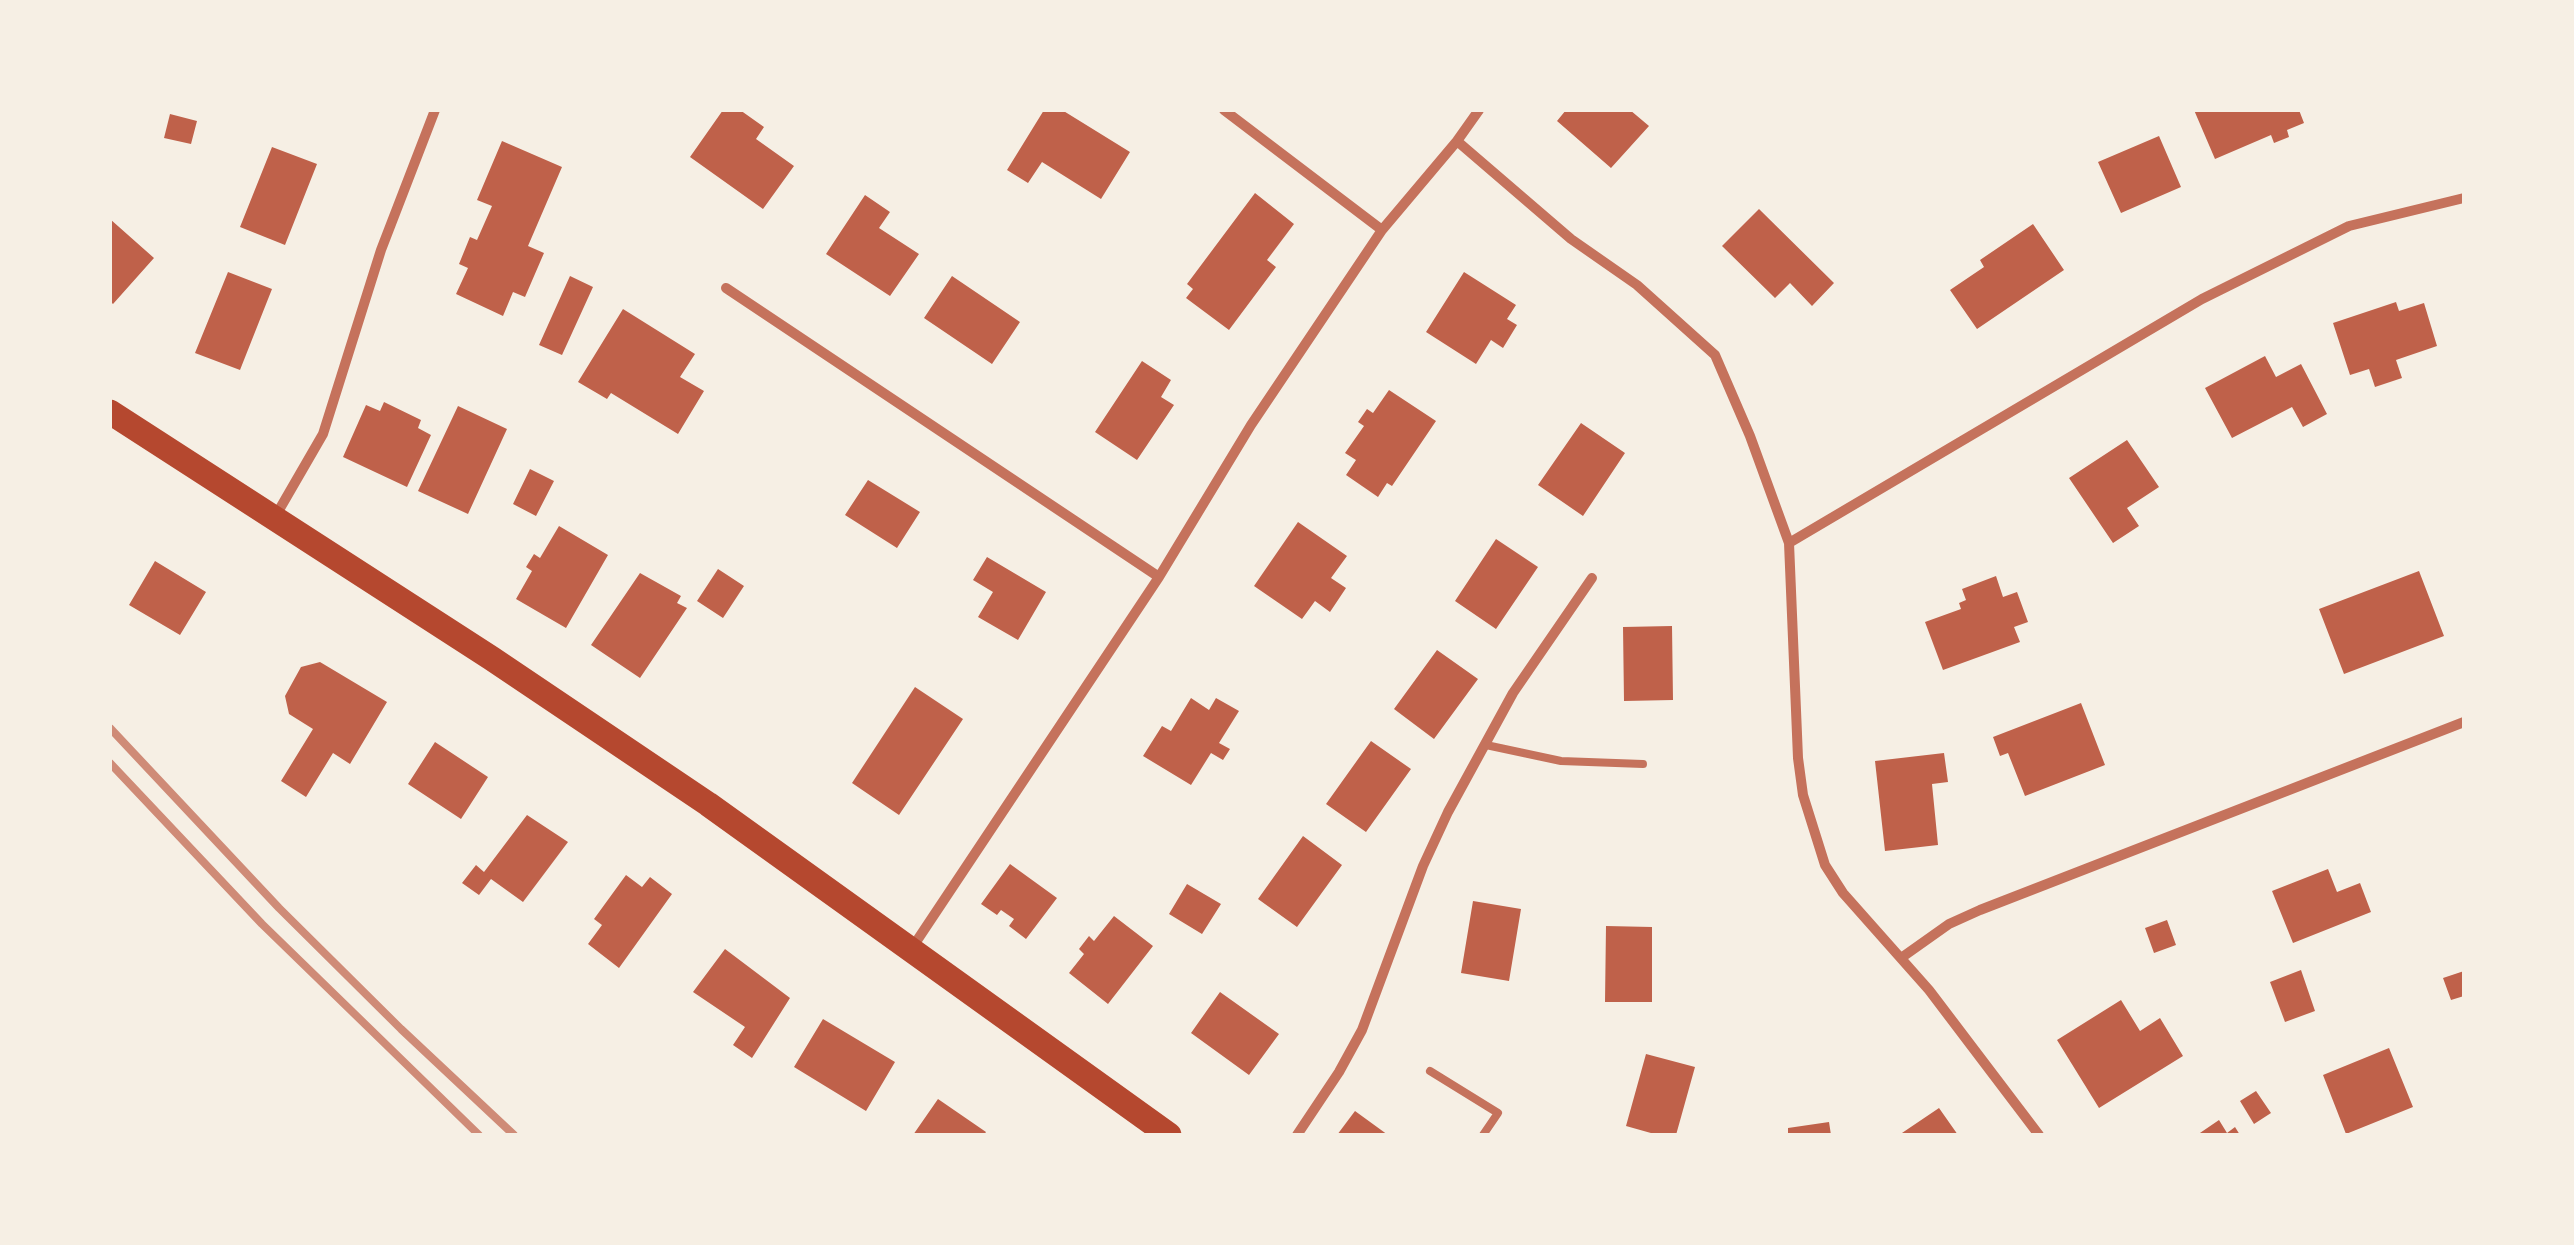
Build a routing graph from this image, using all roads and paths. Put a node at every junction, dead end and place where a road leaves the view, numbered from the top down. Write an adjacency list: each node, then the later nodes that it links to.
1 (434, 110): 9 (street)
2 (1224, 110): 6 (street)
3 (1478, 110): 4 (street)
4 (1457, 141): 6 (street); 10 (street)
5 (2464, 198): 10 (street)
6 (1382, 230): 11 (street)
7 (726, 288): 11 (street)
8 (110, 412): 9 (main road)
9 (274, 518): 16 (main road)
10 (1789, 543): 17 (street)
11 (1158, 577): 16 (street)
12 (1592, 578): 14 (street)
13 (2464, 722): 17 (street)
14 (1486, 745): 15 (lane); 20 (street)
15 (1643, 764)
16 (912, 948): 19 (main road)
17 (1901, 958): 22 (street)
18 (1430, 1071): 21 (lane)
19 (1169, 1135)
20 (1297, 1135)
21 (1483, 1135)
22 (2039, 1135)

